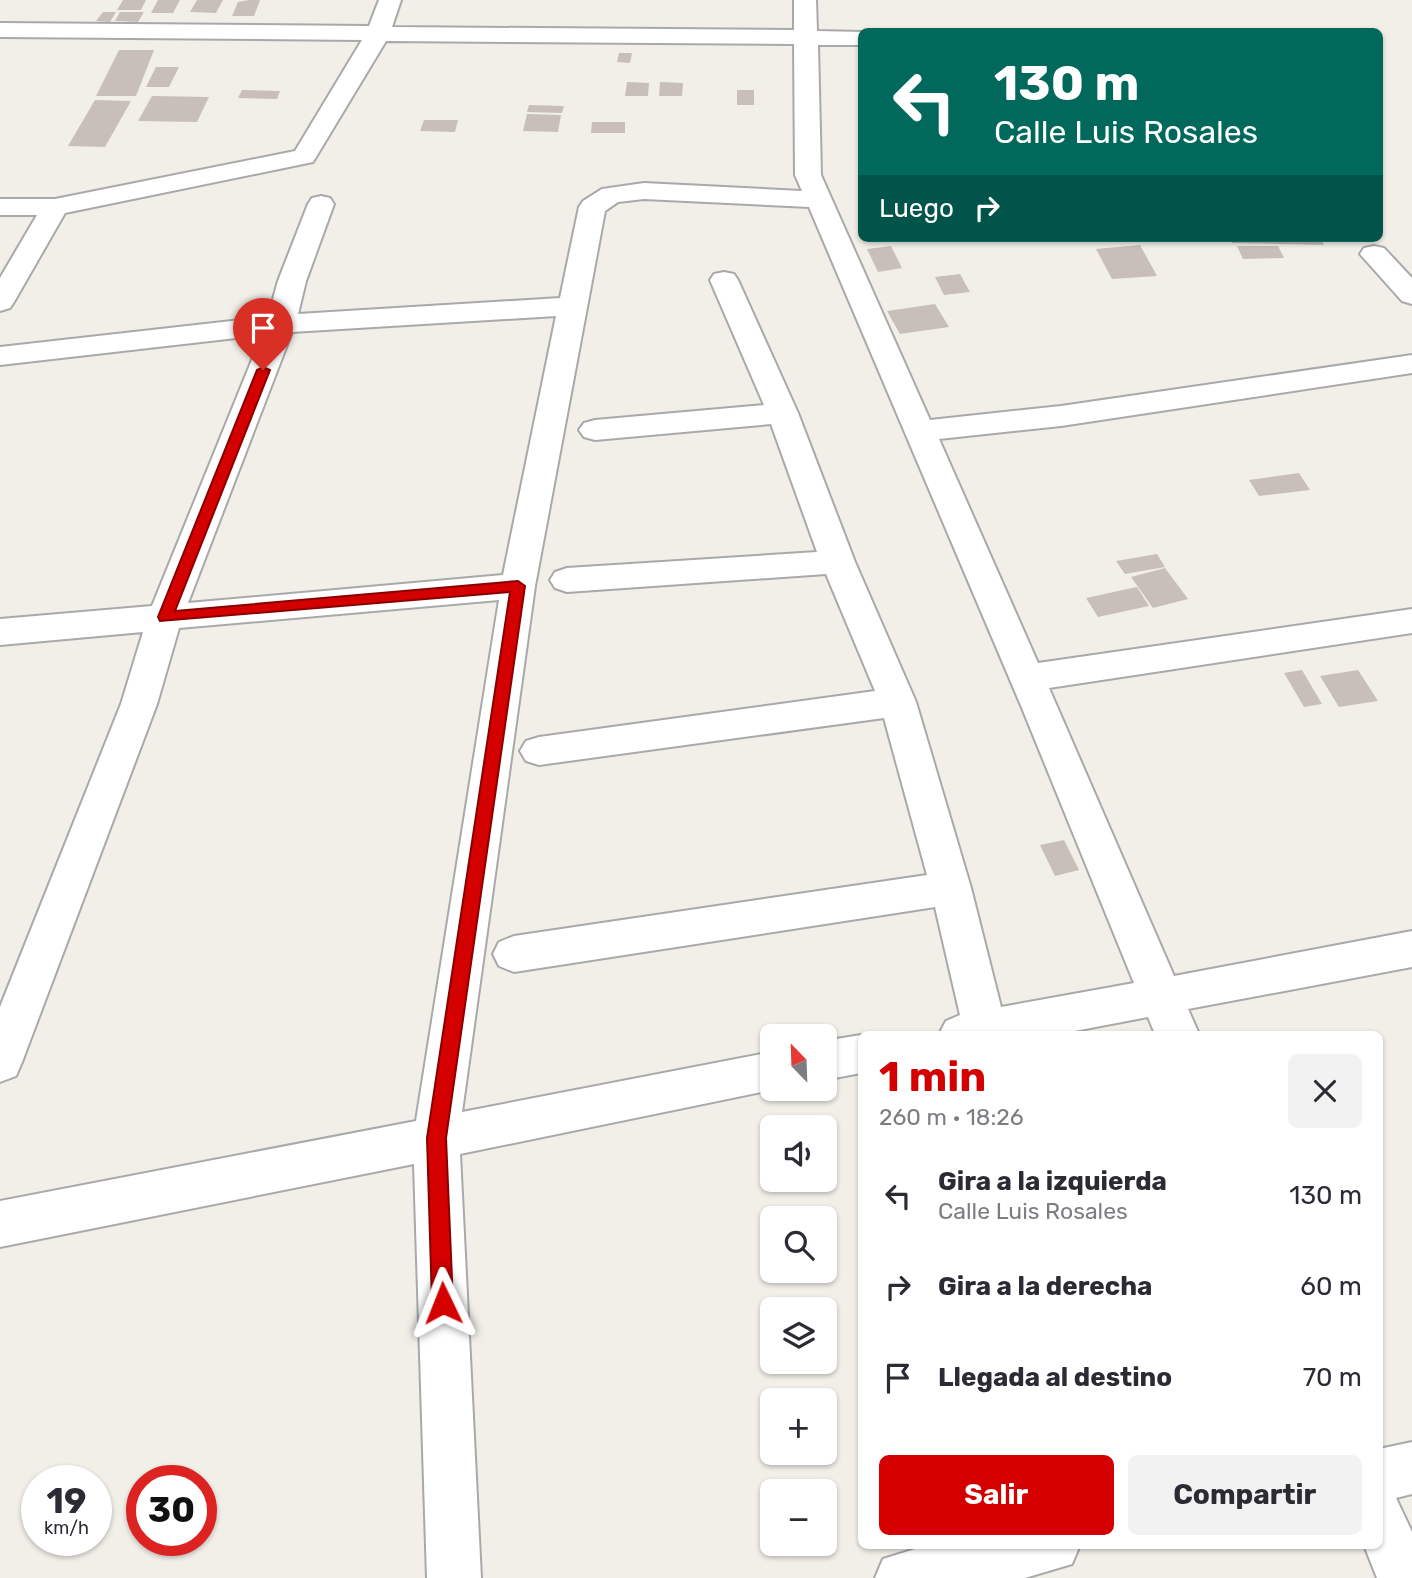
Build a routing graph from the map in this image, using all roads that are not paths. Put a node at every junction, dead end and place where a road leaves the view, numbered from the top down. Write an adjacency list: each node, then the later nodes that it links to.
1 (390, 0): 4 (street)
2 (805, 0): 5 (street)
3 (0, 30): 4 (street)
4 (379, 32): 5 (street); 10 (street)
5 (805, 37): 6 (street); 7 (street)
6 (858, 38)
7 (819, 200): 15 (street); 21 (street)
8 (321, 204): 16 (street)
9 (0, 206): 10 (street)
10 (55, 207): 14 (street)
11 (1374, 254): 13 (street)
12 (724, 279): 19 (street)
13 (1412, 295)
14 (0, 302)
15 (572, 306): 16 (street); 24 (street)
16 (281, 324): 17 (street); 25 (street)
17 (0, 356)
18 (1412, 364): 21 (street)
19 (783, 413): 20 (street); 22 (street)
20 (595, 430)
21 (919, 431): 28 (street)
22 (838, 562): 23 (street); 29 (street)
23 (567, 580)
24 (518, 586): 25 (street); 42 (street)
25 (165, 617): 27 (street); 40 (street)
26 (1412, 621): 28 (street)
27 (0, 632)
28 (1027, 678): 34 (street)
29 (898, 702): 30 (street); 31 (street)
30 (539, 751)
31 (951, 888): 33 (street); 35 (street)
32 (1412, 949): 34 (street)
33 (514, 954)
34 (1161, 995): 36 (street); 37 (street)
35 (973, 1031)
36 (978, 1031)
37 (1176, 1031)
38 (858, 1055): 39 (street)
39 (837, 1059)
40 (0, 1062)
41 (760, 1074): 42 (street)
42 (436, 1138): 43 (street); 48 (street)
43 (0, 1224)
44 (1412, 1468): 45 (street)
45 (1383, 1474)
46 (1383, 1527): 50 (street)
47 (1036, 1549): 49 (street)
48 (454, 1578)
49 (902, 1578)
50 (1404, 1578)

